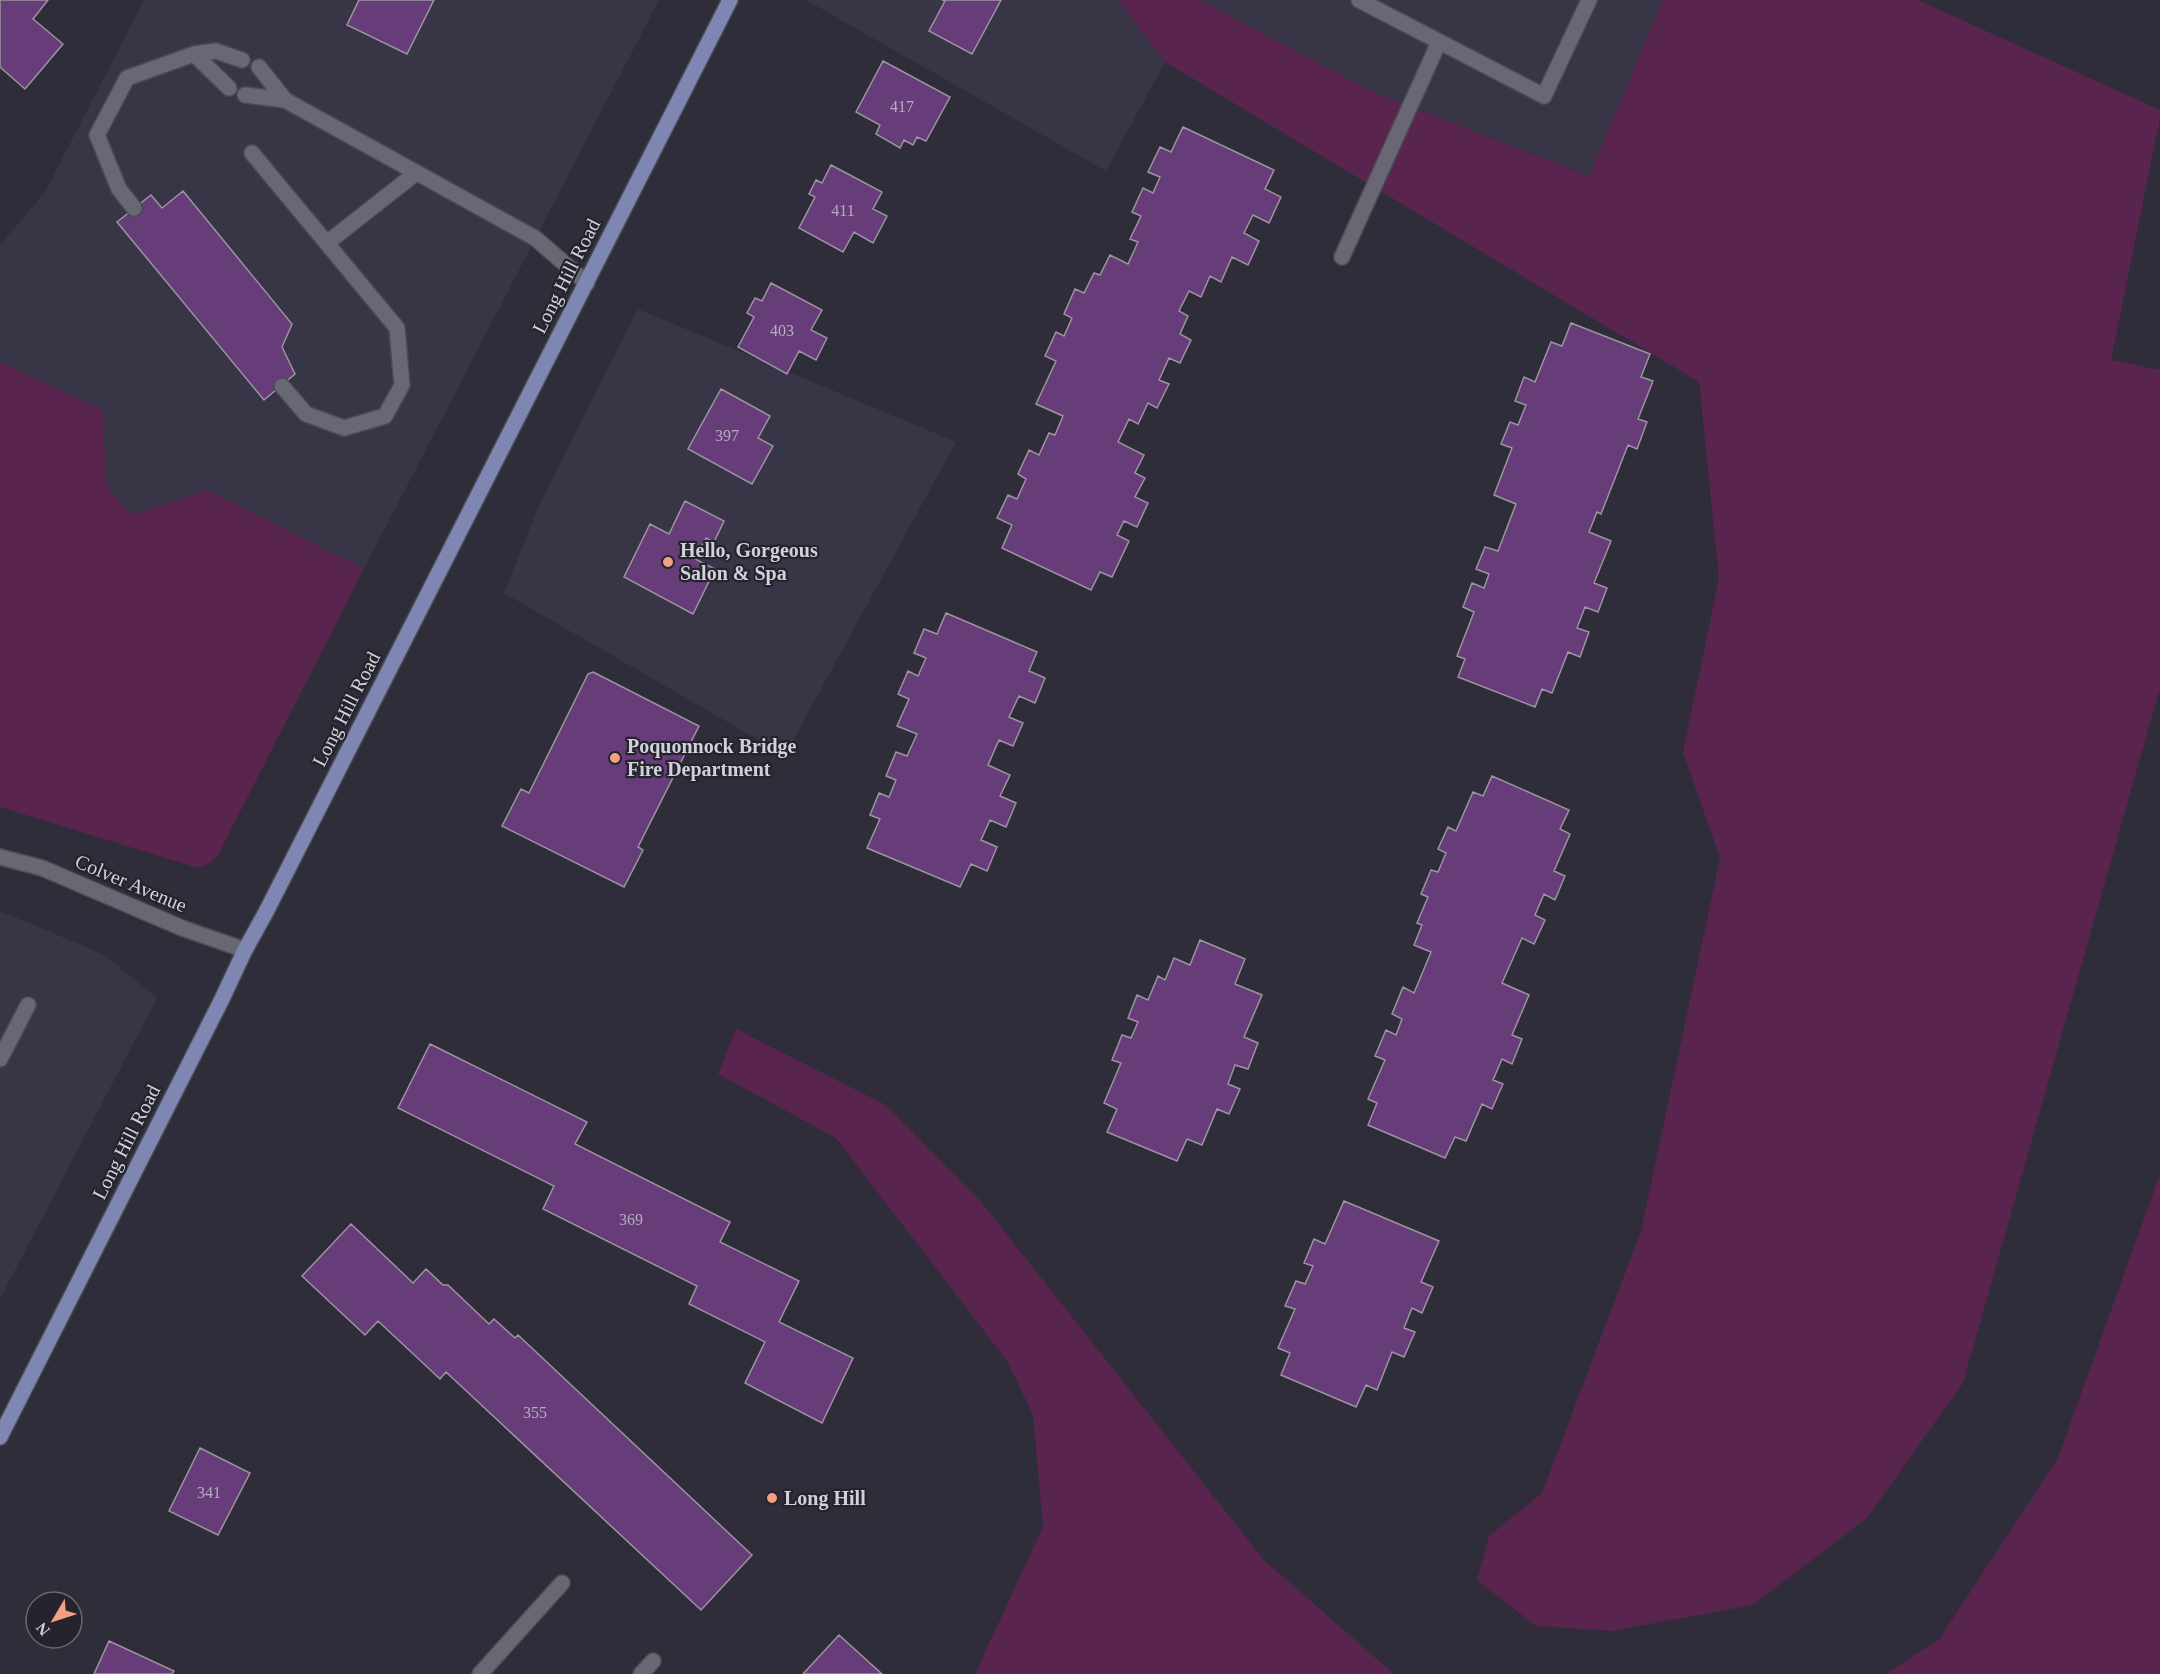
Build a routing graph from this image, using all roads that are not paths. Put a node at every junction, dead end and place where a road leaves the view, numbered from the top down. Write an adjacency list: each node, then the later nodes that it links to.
1 (730, 0): 16 (main road, Long Hill Road)
2 (1359, 0): 4 (street)
3 (1589, 0): 4 (street)
4 (1439, 42): 15 (street)
5 (194, 54): 6 (street); 8 (street); 13 (street)
6 (242, 60)
7 (259, 67): 10 (street)
8 (229, 88)
9 (245, 95): 10 (street)
10 (285, 100): 12 (street)
11 (252, 153): 14 (street)
12 (416, 173): 14 (street); 16 (street)
13 (134, 208)
14 (327, 243): 17 (street)
15 (1342, 256)
16 (586, 282): 19 (main road, Long Hill Road)
17 (282, 386)
18 (0, 857): 19 (street, Colver Avenue)
19 (245, 950): 22 (main road, Long Hill Road)
20 (28, 1005): 21 (street)
21 (0, 1059)
22 (0, 1437)
23 (562, 1583): 25 (street)
24 (653, 1661): 26 (street)
25 (480, 1674)
26 (641, 1674)

